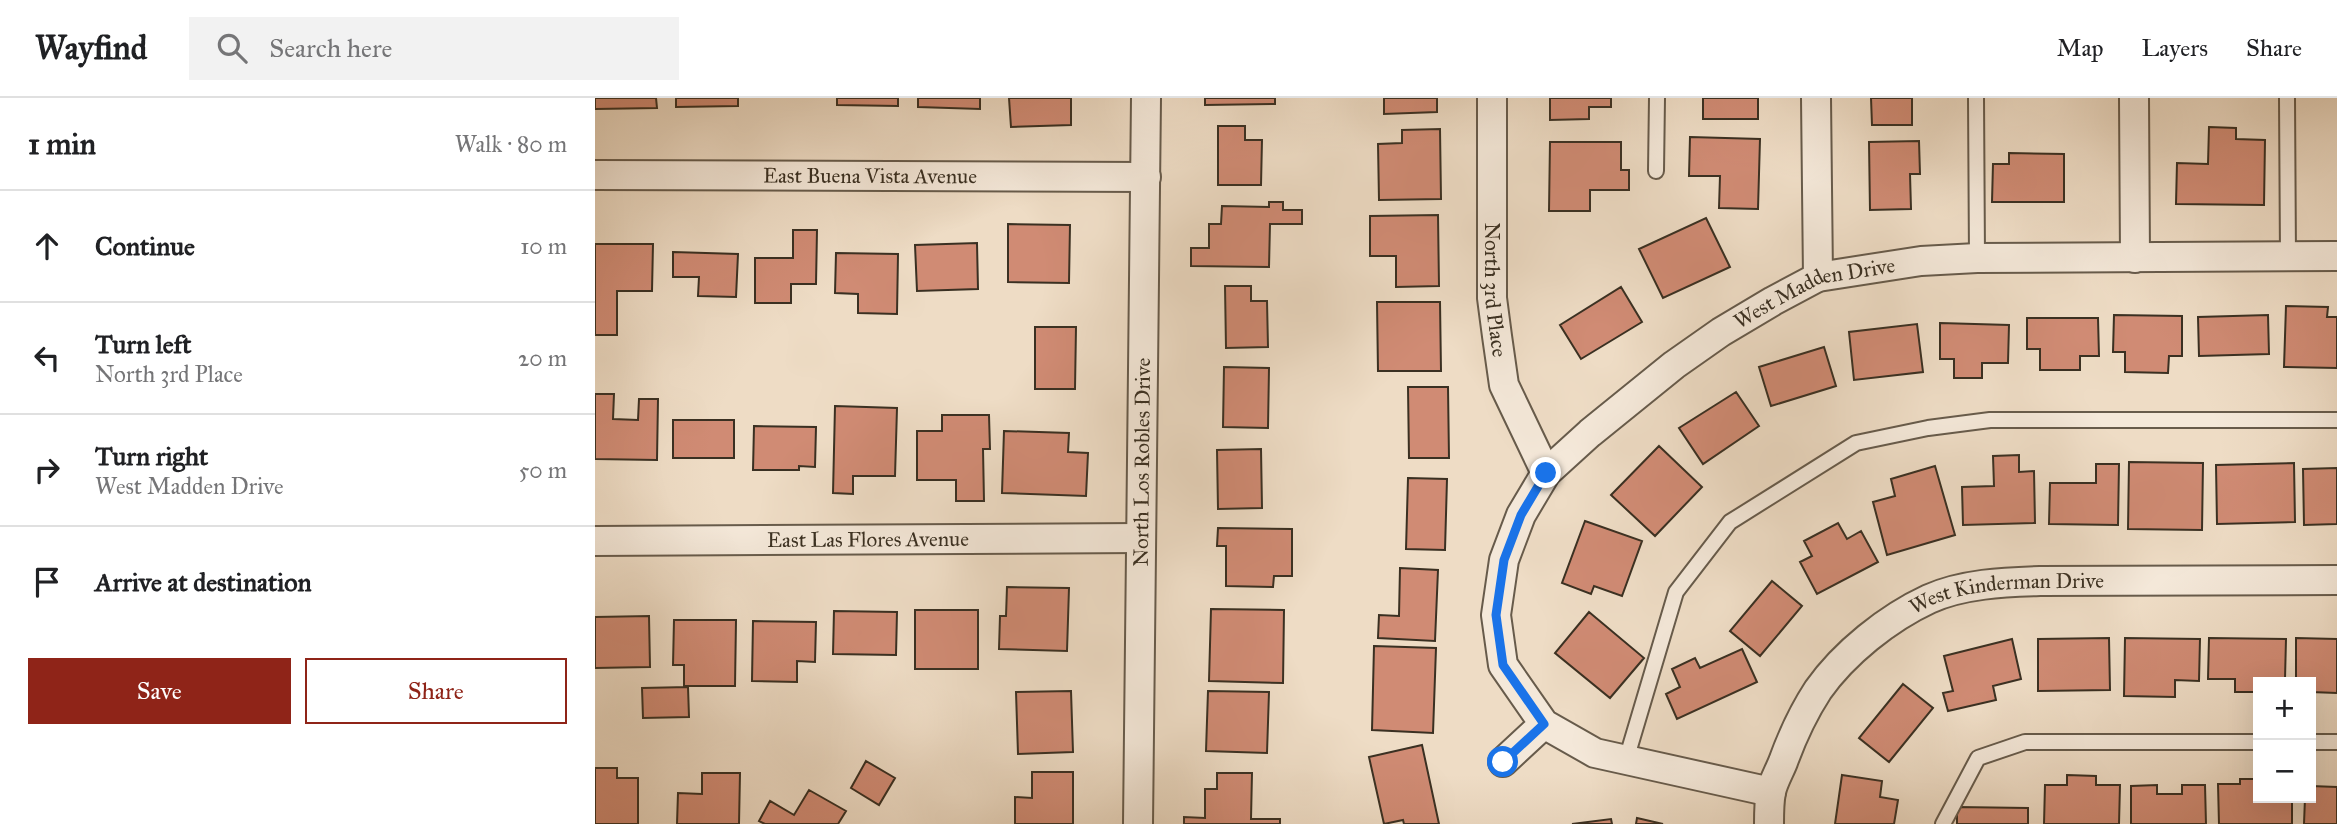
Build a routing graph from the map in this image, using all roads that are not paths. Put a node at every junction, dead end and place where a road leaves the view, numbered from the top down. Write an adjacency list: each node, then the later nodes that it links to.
1 (1146, 98): 10 (street, North Los Robles Drive)
2 (1492, 98): 17 (street, North 3rd Place)
3 (1657, 98): 8 (lane)
4 (1817, 98): 15 (street)
5 (1976, 98): 13 (lane)
6 (2134, 98): 14 (street)
7 (2287, 98): 11 (lane)
8 (1656, 171)
9 (595, 175): 10 (street, East Buena Vista Avenue)
10 (1146, 177): 18 (street, North Los Robles Drive)
11 (2288, 256): 12 (street, West Madden Drive); 14 (street, West Madden Drive)
12 (2337, 256)
13 (1977, 258): 14 (street, West Madden Drive); 15 (street, West Madden Drive)
14 (2135, 258)
15 (1818, 277): 17 (street, West Madden Drive)
16 (2337, 420): 25 (lane)
17 (1546, 473): 21 (street, West Madden Drive)
18 (1140, 538): 19 (street, East Las Flores Avenue); 28 (street, North Los Robles Drive)
19 (595, 541)
20 (2337, 580): 27 (street, West Kinderman Drive)
21 (1544, 724): 25 (street); 26 (street)
22 (2253, 742): 30 (lane)
23 (2316, 742): 24 (lane)
24 (2337, 742)
25 (1626, 760): 27 (street)
26 (1503, 762)
27 (1771, 792): 29 (street, West Kinderman Drive)
28 (1138, 824)
29 (1769, 824)
30 (1943, 824)

